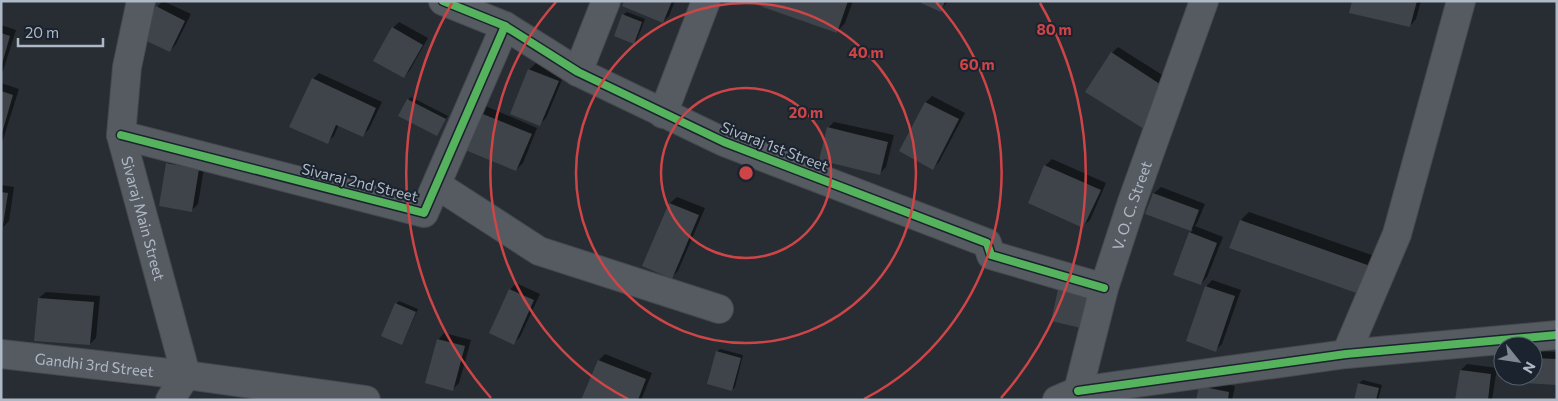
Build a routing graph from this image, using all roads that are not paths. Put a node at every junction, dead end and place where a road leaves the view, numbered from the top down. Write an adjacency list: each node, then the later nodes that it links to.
1 (141, 1): 10 (street, Sivaraj Main Street)
2 (443, 1): 7 (street, Sivaraj 1st Street)
3 (606, 1): 8 (street)
4 (706, 1): 9 (street)
5 (1204, 1): 12 (street, V. O. C. Street)
6 (1461, 1): 16 (street)
7 (505, 26): 8 (street, Sivaraj 1st Street); 11 (street, Sivaraj 2nd Street)
8 (578, 72): 9 (street, Sivaraj 1st Street)
9 (663, 114): 12 (street, Sivaraj 1st Street)
10 (121, 135): 11 (street, Sivaraj 2nd Street); 17 (street, Sivaraj Main Street)
11 (436, 185): 13 (street)
12 (1104, 288): 18 (street, V. O. C. Street)
13 (719, 309)
14 (1557, 335): 16 (street)
15 (1, 354): 17 (street, Gandhi 3rd Street)
16 (1346, 354): 18 (street)
17 (186, 375): 19 (street); 20 (street, Gandhi 3rd Street)
18 (1068, 395)
19 (170, 400)
20 (366, 400)

